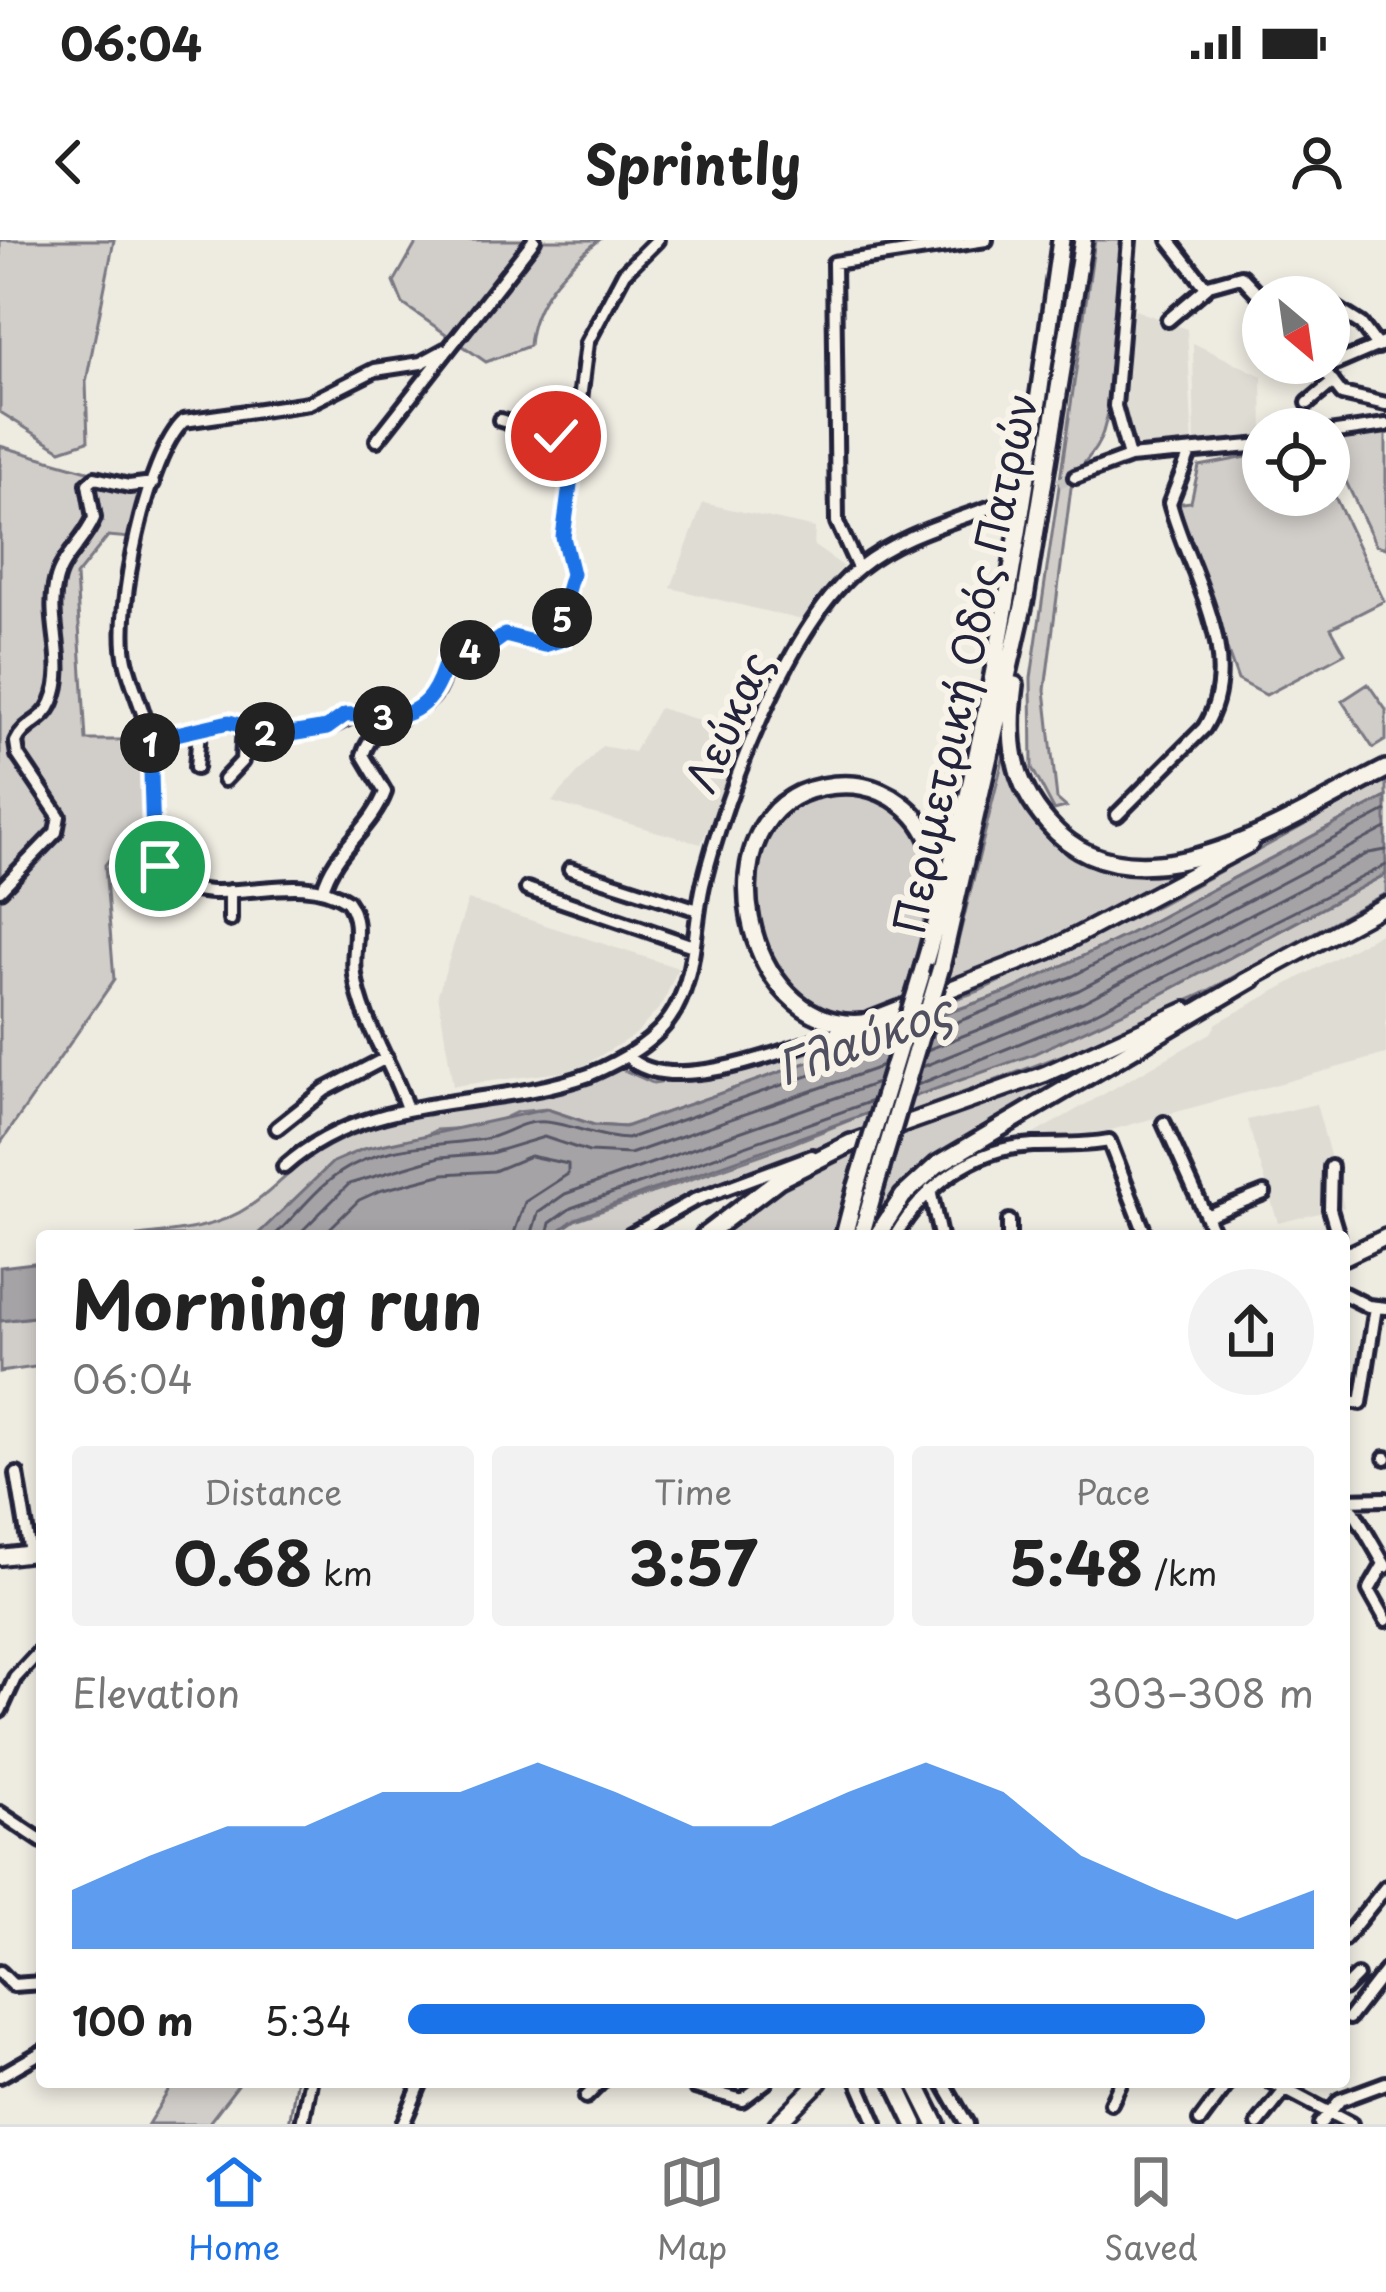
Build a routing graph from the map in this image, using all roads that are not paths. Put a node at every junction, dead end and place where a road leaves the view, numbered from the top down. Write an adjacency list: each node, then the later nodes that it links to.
1 (534, 240): 13 (street)
2 (657, 240): 21 (street)
3 (986, 240): 30 (street)
4 (1061, 240): 49 (highway, Περιμετρική Οδός Πατρών)
5 (1083, 240): 31 (highway, Περιμετρική Οδός Πατρών)
6 (1129, 240): 26 (street)
7 (1169, 240): 9 (street)
8 (1242, 277): 9 (street)
9 (1207, 287): 11 (street)
10 (1350, 317): 12 (street)
11 (1168, 320)
12 (1382, 344): 14 (street)
13 (445, 350): 23 (street); 28 (street)
14 (1350, 356)
15 (1331, 384): 17 (street)
16 (1335, 384): 18 (street)
17 (1308, 403)
18 (1386, 404)
19 (500, 420): 21 (street)
20 (1386, 425): 22 (street)
21 (578, 426): 32 (street)
22 (1350, 430)
23 (377, 440)
24 (1242, 449): 25 (street)
25 (1190, 455): 26 (street); 39 (street)
26 (1129, 458): 27 (street)
27 (1075, 477)
28 (153, 482): 35 (street); 42 (street)
29 (1002, 503): 30 (street, Λεύκας)
30 (858, 568): 46 (street, Λεύκας)
31 (1025, 598): 37 (highway); 49 (highway, Περιμετρική Οδός Πατρών)
32 (392, 719): 33 (street); 43 (street)
33 (244, 725): 34 (street); 38 (street)
34 (200, 731): 35 (street); 36 (street)
35 (150, 740): 44 (street)
36 (196, 768)
37 (1386, 769): 51 (main road)
38 (224, 780)
39 (1118, 815)
40 (570, 869): 46 (street)
41 (527, 889): 48 (street)
42 (0, 890)
43 (323, 890): 44 (street); 53 (street)
44 (230, 891): 47 (street)
45 (1386, 905): 50 (main road)
46 (698, 910): 48 (street, Λεύκας)
47 (230, 920)
48 (693, 946): 52 (street, Λεύκας)
49 (928, 971): 51 (highway); 60 (highway, Περιμετρική Οδός Πατρών, bridge)
50 (1252, 979): 57 (main road); 71 (highway)
51 (863, 1022): 52 (street)
52 (627, 1056): 54 (street, Λεύκας)
53 (386, 1058): 54 (street); 56 (street)
54 (407, 1109): 58 (street, Λεύκας)
55 (1164, 1124): 65 (street)
56 (277, 1128)
57 (851, 1143): 67 (street); 68 (highway)
58 (284, 1167)
59 (1331, 1167): 64 (street)
60 (866, 1186): 69 (highway, Περιμετρική Οδός Πατρών); 70 (highway, Περιμετρική Οδός Πατρών)
61 (930, 1190): 72 (street); 73 (street); 75 (street)
62 (1264, 1192): 65 (street)
63 (1315, 1203): 64 (street)
64 (1330, 1209): 77 (street)
65 (1206, 1216): 76 (street)
66 (1009, 1221): 74 (street)
67 (640, 1230)
68 (712, 1230)
69 (844, 1230)
70 (862, 1230)
71 (881, 1230)
72 (900, 1230)
73 (939, 1230)
74 (1009, 1230)
75 (1143, 1230)
76 (1212, 1230)
77 (1336, 1230)
78 (1386, 1237): 79 (main road)
79 (1350, 1254)
80 (1350, 1296): 81 (street)
81 (1381, 1308): 83 (street)
82 (1386, 1361): 83 (street)
83 (1367, 1364): 84 (street)
84 (1350, 1401)
85 (16, 1474): 89 (street)
86 (1386, 1498): 87 (street)
87 (1350, 1500)
88 (1350, 1507): 91 (street)
89 (36, 1552): 90 (main road)
90 (0, 1557)
91 (1385, 1565): 92 (street)
92 (1386, 1620)
93 (36, 1655): 94 (street)
94 (0, 1711)
95 (0, 1813): 96 (street)
96 (36, 1837)
97 (1386, 1887): 98 (street)
98 (1350, 1932)
99 (1386, 1970): 104 (street)
100 (0, 1972): 103 (street)
101 (1357, 1976): 102 (street)
102 (1350, 1982)
103 (36, 1983)
104 (1350, 2017)
105 (36, 2055): 106 (street)
106 (0, 2076)
107 (1386, 2084): 124 (street)
108 (309, 2088): 126 (street)
109 (418, 2088): 127 (street)
110 (596, 2088): 122 (street)
111 (701, 2088): 112 (street)
112 (750, 2088)
113 (813, 2088): 128 (main road)
114 (861, 2088): 129 (street)
115 (899, 2088): 130 (highway)
116 (918, 2088): 131 (highway)
117 (946, 2088): 132 (street)
118 (1118, 2088): 123 (street)
119 (1224, 2088): 125 (street)
120 (1281, 2088): 121 (street)
121 (1285, 2090): 124 (street); 133 (street)
122 (586, 2097)
123 (1111, 2103)
124 (1331, 2110): 134 (street); 135 (street)
125 (1200, 2120)
126 (302, 2124)
127 (403, 2124)
128 (777, 2124)
129 (876, 2124)
130 (915, 2124)
131 (936, 2124)
132 (967, 2124)
133 (1258, 2124)
134 (1320, 2124)
135 (1351, 2124)

